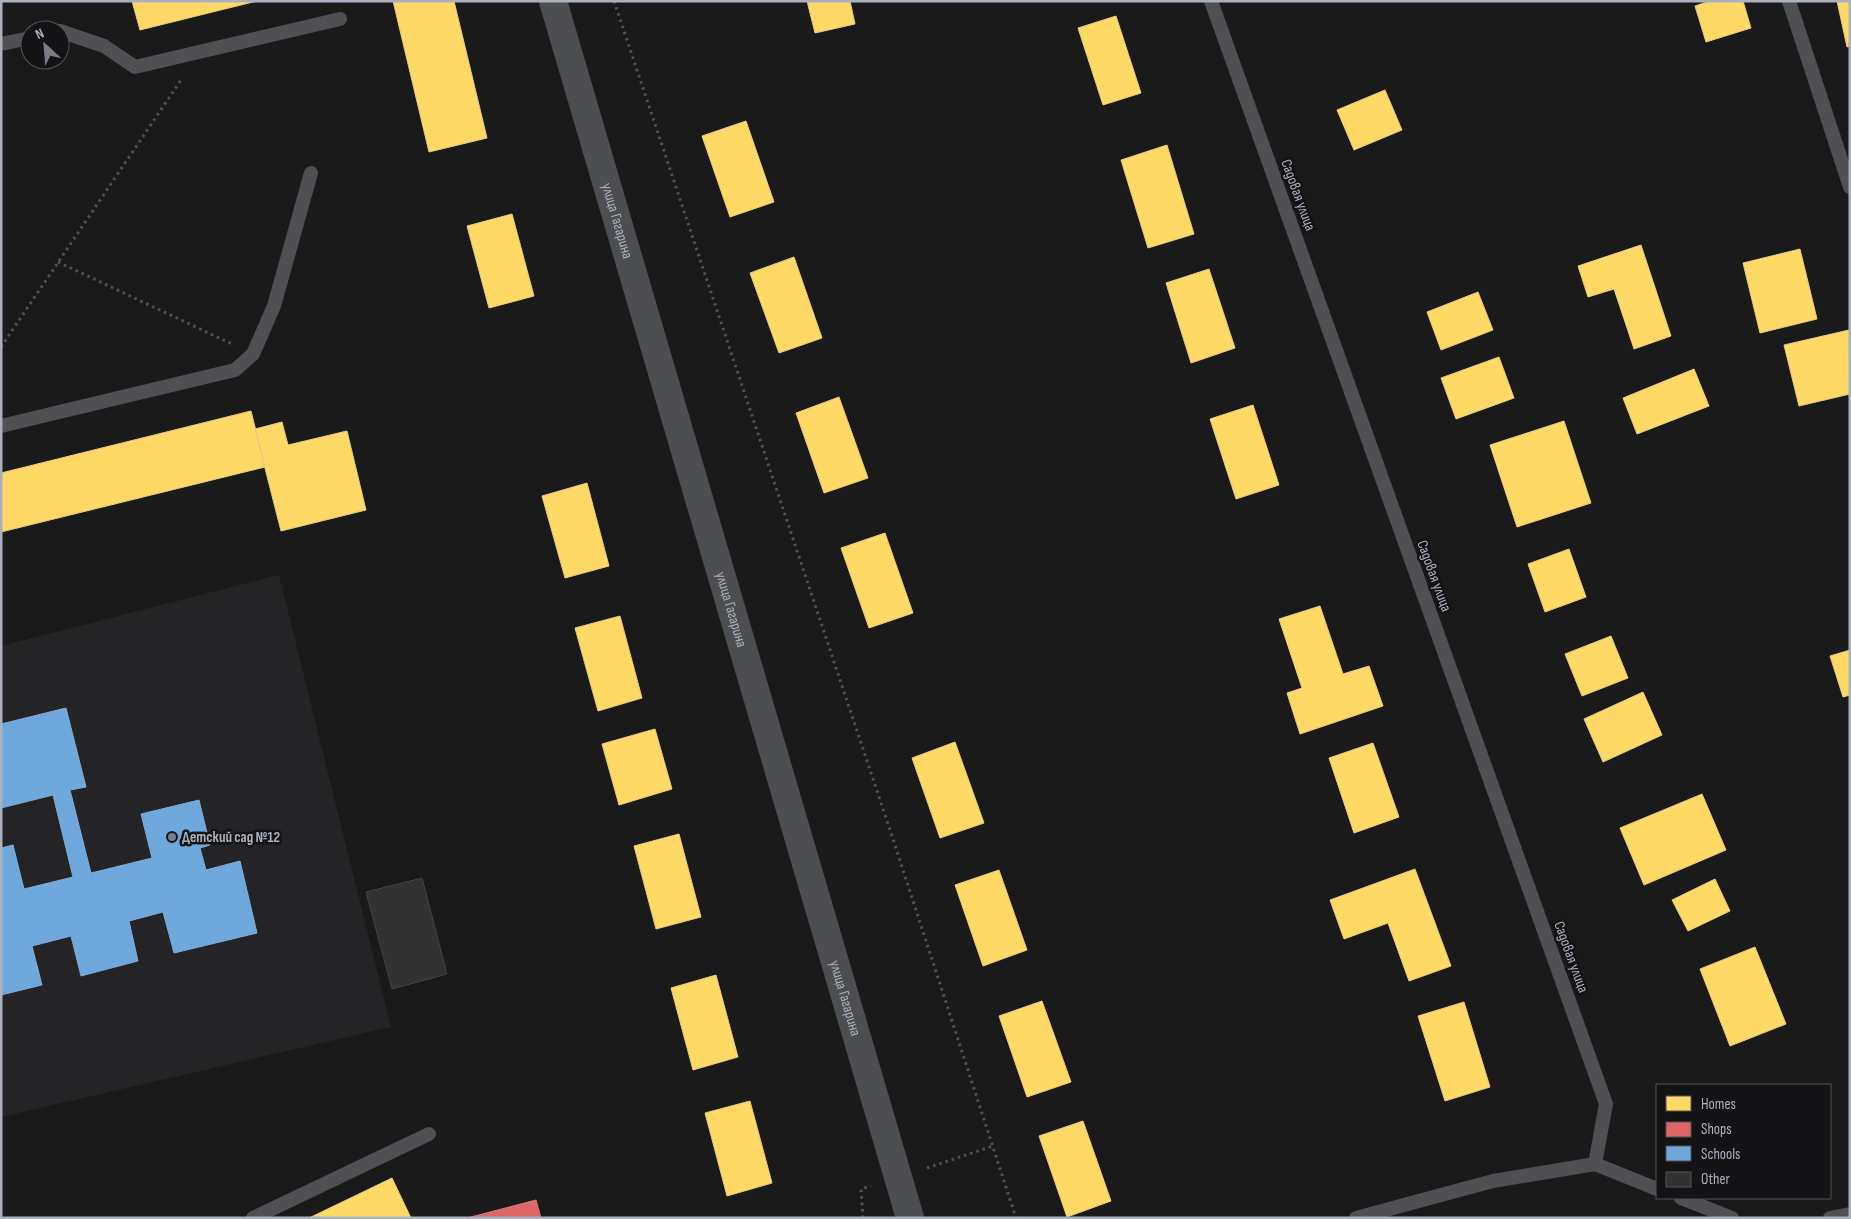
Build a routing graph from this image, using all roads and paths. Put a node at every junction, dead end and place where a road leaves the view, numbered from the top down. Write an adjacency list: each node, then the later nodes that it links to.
1 (552, 1): 24 (main road, улица Гагарина)
2 (614, 1): 25 (path)
3 (1211, 1): 17 (lane, Садовая улица)
4 (1790, 1): 11 (lane)
5 (340, 19): 9 (lane)
6 (70, 34): 9 (lane)
7 (20, 40): 8 (lane)
8 (1, 44)
9 (200, 52): 12 (path)
10 (311, 173): 14 (lane)
11 (1850, 187)
12 (58, 262): 13 (path); 14 (path)
13 (1, 347)
14 (253, 354): 15 (lane)
15 (1, 426)
16 (429, 1134): 22 (lane)
17 (1595, 1164): 18 (lane); 26 (lane)
18 (1656, 1188)
19 (861, 1189): 23 (path)
20 (1684, 1199): 27 (lane)
21 (1850, 1214): 28 (lane)
22 (253, 1218)
23 (863, 1218)
24 (910, 1218)
25 (1016, 1218)
26 (1356, 1218)
27 (1732, 1218)
28 (1830, 1218)

